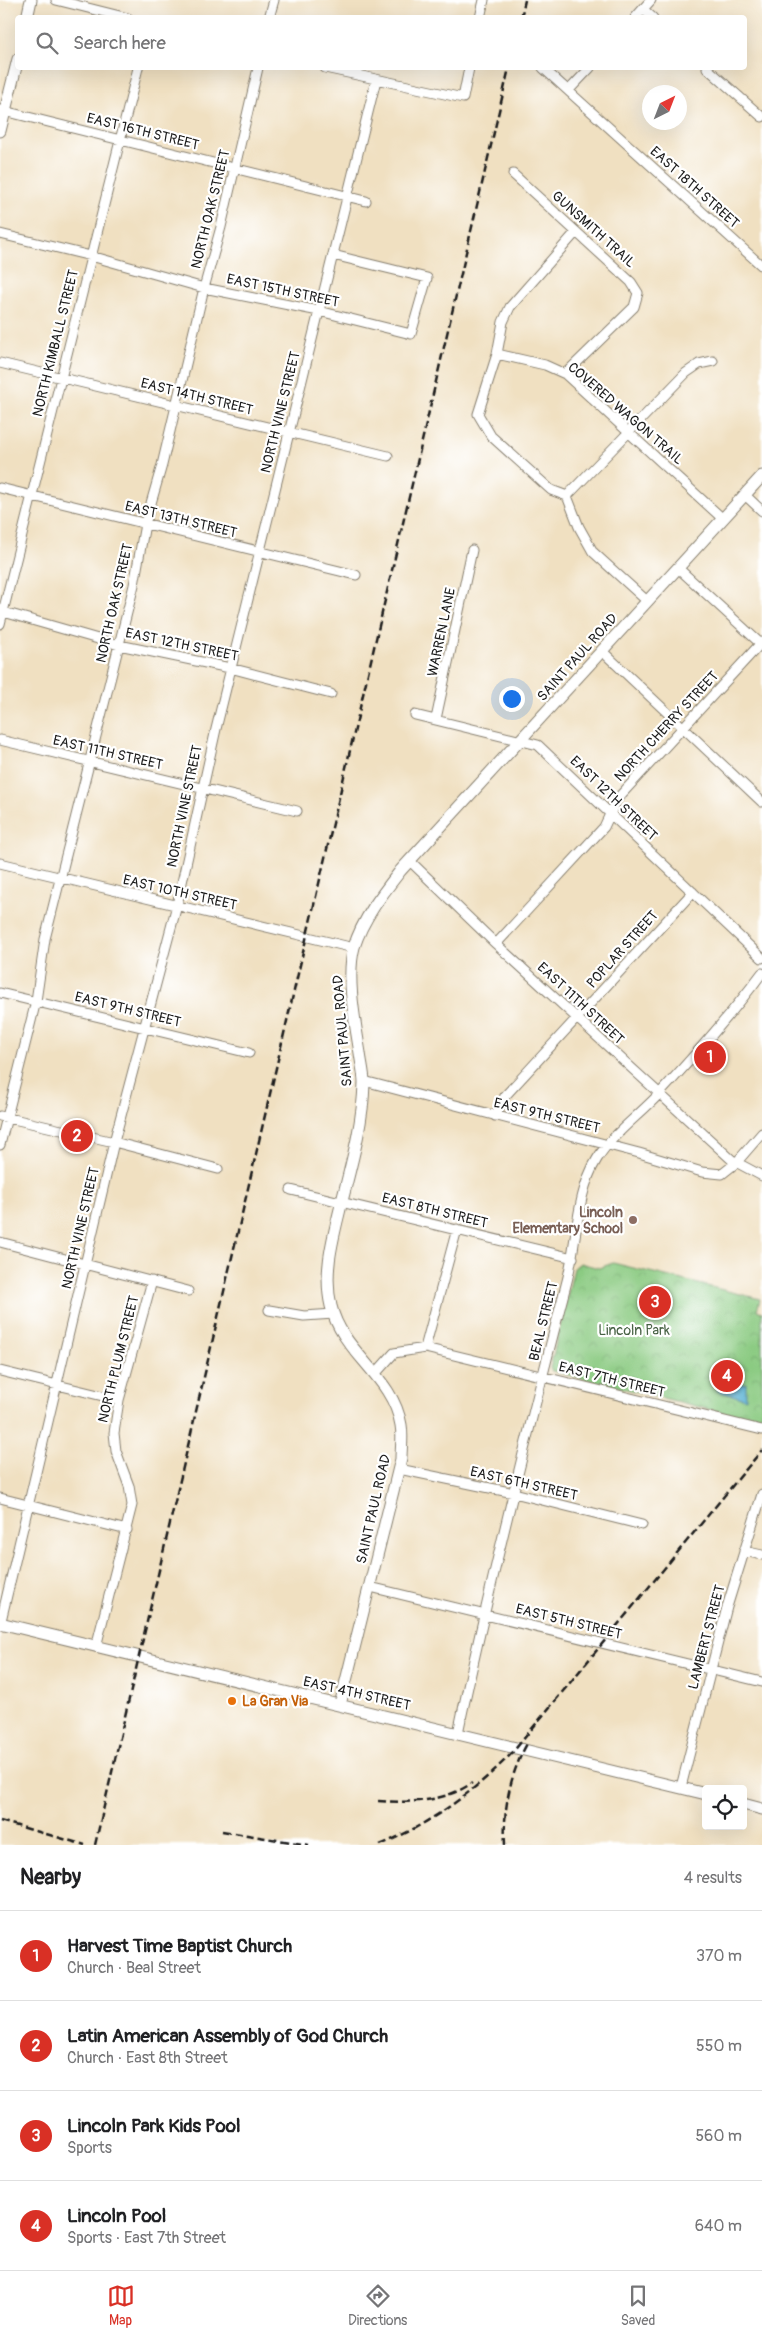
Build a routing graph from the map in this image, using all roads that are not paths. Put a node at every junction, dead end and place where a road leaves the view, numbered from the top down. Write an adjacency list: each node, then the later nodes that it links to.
1 (30, 0): 7 (main road)
2 (56, 0): 8 (street)
3 (274, 0): 9 (street)
4 (484, 0): 10 (street)
5 (651, 0): 6 (street)
6 (643, 9): 11 (street); 12 (street)
7 (28, 15)
8 (116, 15)
9 (270, 15)
10 (481, 15)
11 (638, 15)
12 (650, 15)
13 (15, 69): 23 (main road)
14 (138, 70): 26 (street, NORTH KIMBALL STREET)
15 (258, 70): 27 (street, NORTH OAK STREET)
16 (334, 70): 21 (street)
17 (469, 70): 21 (street)
18 (545, 70): 22 (street, EAST 18TH STREET)
19 (588, 70): 22 (street)
20 (709, 70): 24 (street)
21 (376, 80): 29 (street, NORTH VINE STREET)
22 (569, 90): 35 (street, EAST 18TH STREET)
23 (2, 111): 25 (main road); 26 (street, EAST 16TH STREET)
24 (762, 118)
25 (0, 131)
26 (120, 140): 27 (street, EAST 16TH STREET); 34 (street, NORTH KIMBALL STREET)
27 (235, 168): 29 (street, EAST 16TH STREET); 36 (street, NORTH OAK STREET)
28 (513, 174): 31 (street, GUNSMITH TRAIL)
29 (347, 196): 30 (street, EAST 16TH STREET); 33 (street, NORTH VINE STREET)
30 (366, 201)
31 (576, 232): 38 (street); 41 (street, GUNSMITH TRAIL)
32 (0, 234): 34 (street, EAST 15TH STREET)
33 (333, 254): 37 (street, NORTH VINE STREET); 37 (street, EAST 15TH STREET)
34 (91, 256): 36 (street, EAST 15TH STREET); 42 (street, NORTH KIMBALL STREET)
35 (762, 266)
36 (204, 288): 37 (street, EAST 15TH STREET); 43 (street, NORTH OAK STREET)
37 (319, 311): 44 (street, NORTH VINE STREET)
38 (497, 354): 41 (street, COVERED WAGON TRAIL); 51 (street)
39 (713, 361): 45 (street)
40 (0, 363): 42 (street, EAST 14TH STREET)
41 (565, 374): 45 (street, COVERED WAGON TRAIL)
42 (61, 378): 43 (street, EAST 14TH STREET); 49 (street, NORTH KIMBALL STREET)
43 (175, 405): 44 (street, EAST 14TH STREET); 54 (street, NORTH OAK STREET)
44 (289, 432): 46 (street, EAST 14TH STREET); 56 (street, NORTH VINE STREET)
45 (628, 432): 51 (street); 53 (street, COVERED WAGON TRAIL)
46 (388, 456)
47 (762, 476): 50 (main road, SAINT PAUL ROAD)
48 (0, 488): 49 (street, EAST 13TH STREET)
49 (32, 495): 54 (street, EAST 13TH STREET); 60 (street, NORTH KIMBALL STREET)
50 (745, 495): 52 (street); 53 (main road, SAINT PAUL ROAD)
51 (567, 496): 59 (street)
52 (762, 511)
53 (723, 519): 57 (main road, SAINT PAUL ROAD)
54 (145, 524): 56 (street, EAST 13TH STREET); 63 (street, NORTH OAK STREET)
55 (472, 550): 68 (street, WARREN LANE)
56 (259, 552): 58 (street, EAST 13TH STREET); 65 (street, NORTH VINE STREET)
57 (678, 568): 59 (main road, SAINT PAUL ROAD); 62 (street)
58 (356, 575)
59 (647, 602): 64 (main road, SAINT PAUL ROAD)
60 (2, 612): 61 (street, NORTH KIMBALL STREET); 63 (street, EAST 12TH STREET)
61 (0, 624)
62 (761, 644): 69 (street, NORTH CHERRY STREET)
63 (119, 645): 65 (street, EAST 12TH STREET); 72 (street, NORTH OAK STREET)
64 (602, 651): 69 (street); 70 (main road, SAINT PAUL ROAD)
65 (230, 668): 66 (street, EAST 12TH STREET); 73 (street, NORTH VINE STREET)
66 (331, 694)
67 (415, 715): 68 (street, EAST 12TH STREET)
68 (436, 719): 70 (street, EAST 12TH STREET)
69 (683, 728): 74 (street); 76 (street, NORTH CHERRY STREET)
70 (521, 739): 76 (street, EAST 12TH STREET); 77 (main road, SAINT PAUL ROAD)
71 (0, 740): 72 (street, EAST 11TH STREET)
72 (89, 762): 73 (street, EAST 11TH STREET); 79 (street, NORTH OAK STREET)
73 (202, 787): 75 (street, EAST 11TH STREET); 81 (street, NORTH VINE STREET)
74 (762, 802)
75 (298, 812)
76 (609, 813): 80 (street, EAST 12TH STREET); 82 (street, NORTH CHERRY STREET)
77 (410, 861): 82 (street, EAST 11TH STREET); 83 (main road, SAINT PAUL ROAD)
78 (0, 862): 79 (street, EAST 10TH STREET)
79 (60, 878): 81 (street, EAST 10TH STREET); 87 (street, NORTH OAK STREET)
80 (693, 892): 84 (street, EAST 12TH STREET); 88 (street, POPLAR STREET)
81 (177, 905): 83 (street, EAST 10TH STREET); 89 (street, NORTH VINE STREET)
82 (496, 944): 88 (street, EAST 11TH STREET)
83 (354, 948): 91 (main road, SAINT PAUL ROAD)
84 (762, 958)
85 (762, 973): 92 (street, BEAL STREET)
86 (0, 993): 87 (street, EAST 9TH STREET)
87 (36, 1001): 89 (street, EAST 9TH STREET); 94 (street, NORTH OAK STREET)
88 (578, 1018): 92 (street, EAST 11TH STREET); 93 (street, POPLAR STREET)
89 (144, 1027): 90 (street, EAST 9TH STREET); 96 (street, NORTH VINE STREET)
90 (249, 1053)
91 (364, 1081): 93 (street, EAST 9TH STREET); 103 (main road, SAINT PAUL ROAD)
92 (660, 1094): 98 (street, BEAL STREET); 99 (street, EAST 11TH STREET)
93 (496, 1116): 98 (street, EAST 9TH STREET)
94 (3, 1117): 96 (street); 97 (street, NORTH OAK STREET)
95 (762, 1133): 99 (street)
96 (114, 1142): 100 (street); 107 (street, NORTH VINE STREET)
97 (0, 1145)
98 (607, 1145): 99 (street, EAST 9TH STREET); 106 (street, BEAL STREET)
99 (736, 1163): 101 (street)
100 (218, 1169)
101 (762, 1176)
102 (291, 1190): 103 (street, EAST 8TH STREET)
103 (342, 1201): 104 (street, EAST 8TH STREET); 111 (main road, SAINT PAUL ROAD)
104 (457, 1229): 106 (street, EAST 8TH STREET); 112 (street)
105 (0, 1242): 107 (street)
106 (573, 1258): 115 (street, BEAL STREET)
107 (86, 1264): 108 (street); 116 (street, NORTH VINE STREET)
108 (152, 1281): 109 (street); 117 (street, NORTH PLUM STREET)
109 (188, 1292)
110 (269, 1310): 111 (street)
111 (334, 1314): 114 (main road, SAINT PAUL ROAD)
112 (425, 1348): 114 (street, EAST 7TH STREET); 115 (street, EAST 7TH STREET)
113 (0, 1371): 116 (street)
114 (376, 1373): 119 (main road, SAINT PAUL ROAD)
115 (542, 1377): 118 (street, EAST 7TH STREET); 120 (street, BEAL STREET)
116 (58, 1385): 117 (street); 123 (street, NORTH VINE STREET)
117 (119, 1400): 125 (street, NORTH PLUM STREET)
118 (762, 1430)
119 (399, 1469): 120 (street, EAST 6TH STREET); 128 (main road, SAINT PAUL ROAD)
120 (514, 1493): 124 (street, EAST 6TH STREET); 129 (street, BEAL STREET)
121 (762, 1494): 126 (street, LAMBERT STREET)
122 (0, 1498): 123 (street)
123 (28, 1505): 125 (street); 130 (street, NORTH VINE STREET)
124 (642, 1525)
125 (127, 1530): 131 (street, NORTH PLUM STREET)
126 (744, 1550): 127 (street); 132 (street, LAMBERT STREET)
127 (762, 1555)
128 (370, 1587): 129 (street, EAST 5TH STREET); 134 (main road, SAINT PAUL ROAD)
129 (484, 1615): 132 (street, EAST 5TH STREET); 135 (street, BEAL STREET)
130 (0, 1624): 131 (main road, EAST 4TH STREET)
131 (96, 1647): 134 (main road, EAST 4TH STREET)
132 (711, 1670): 133 (street, EAST 5TH STREET); 136 (street, LAMBERT STREET)
133 (762, 1682)
134 (340, 1705): 135 (main road, EAST 4TH STREET)
135 (458, 1733): 136 (main road, EAST 4TH STREET)
136 (681, 1787): 137 (main road, EAST 4TH STREET)
137 (702, 1793)
138 (747, 1805): 139 (main road)
139 (762, 1809)

